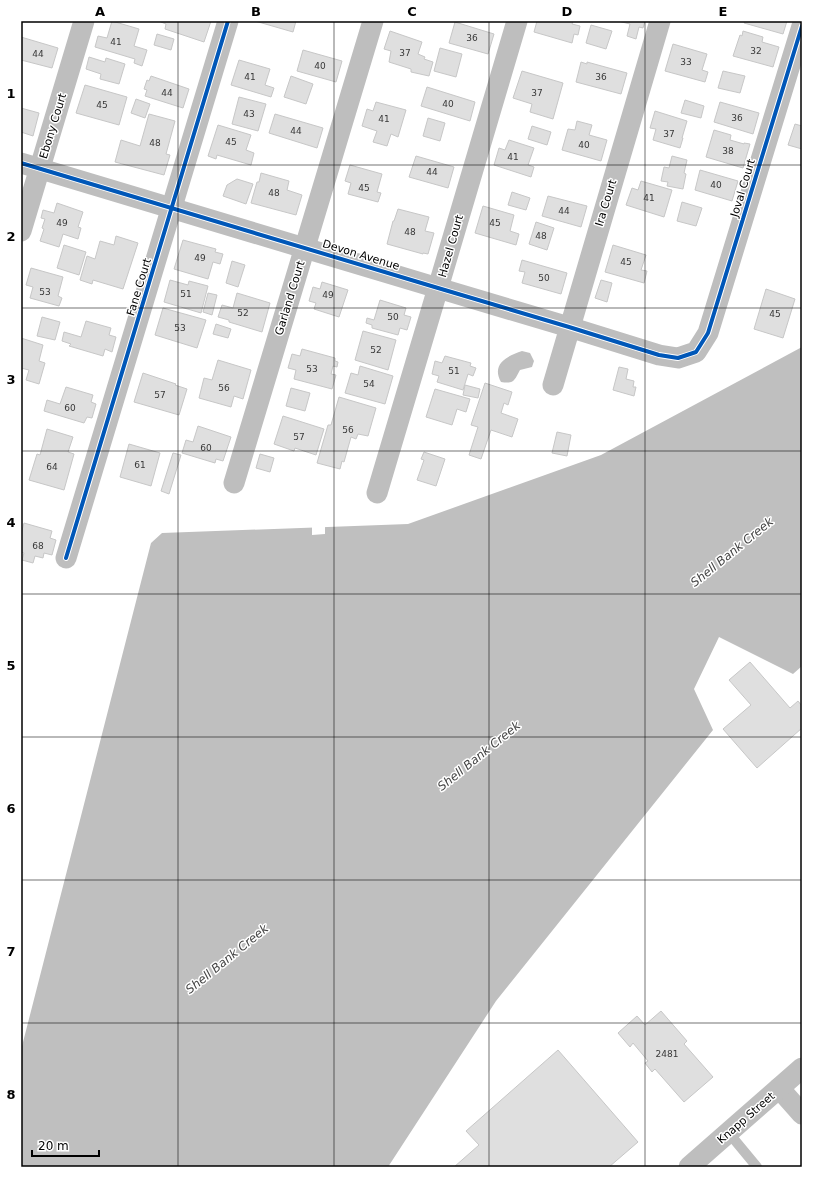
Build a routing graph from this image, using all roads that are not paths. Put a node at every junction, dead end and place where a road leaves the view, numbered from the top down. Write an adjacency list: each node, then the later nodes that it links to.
1 (84, 21): 7 (street, Ebony Court)
2 (228, 21): 8 (street, Fane Court)
3 (372, 21): 10 (street, Garland Court)
4 (517, 21): 11 (street, Hazel Court)
5 (660, 21): 12 (street, Ira Court)
6 (802, 26): 13 (street, Joval Court)
7 (31, 165): 8 (street, Devon Avenue); 9 (street, Ebony Court)
8 (172, 208): 10 (street, Devon Avenue); 17 (street, Fane Court)
9 (21, 231)
10 (305, 248): 11 (street, Devon Avenue); 15 (street, Garland Court)
11 (438, 288): 12 (street, Devon Avenue); 16 (street, Hazel Court)
12 (570, 327): 13 (street, Devon Avenue); 14 (street, Ira Court)
13 (696, 352)
14 (552, 386)
15 (234, 483)
16 (377, 493)
17 (66, 558)
18 (802, 1068): 19 (street, Knapp Street)
19 (779, 1088): 20 (street); 21 (street, Knapp Street)
20 (802, 1114)
21 (728, 1132): 22 (street, Knapp Street); 23 (lane)
22 (689, 1167)
23 (758, 1167)

